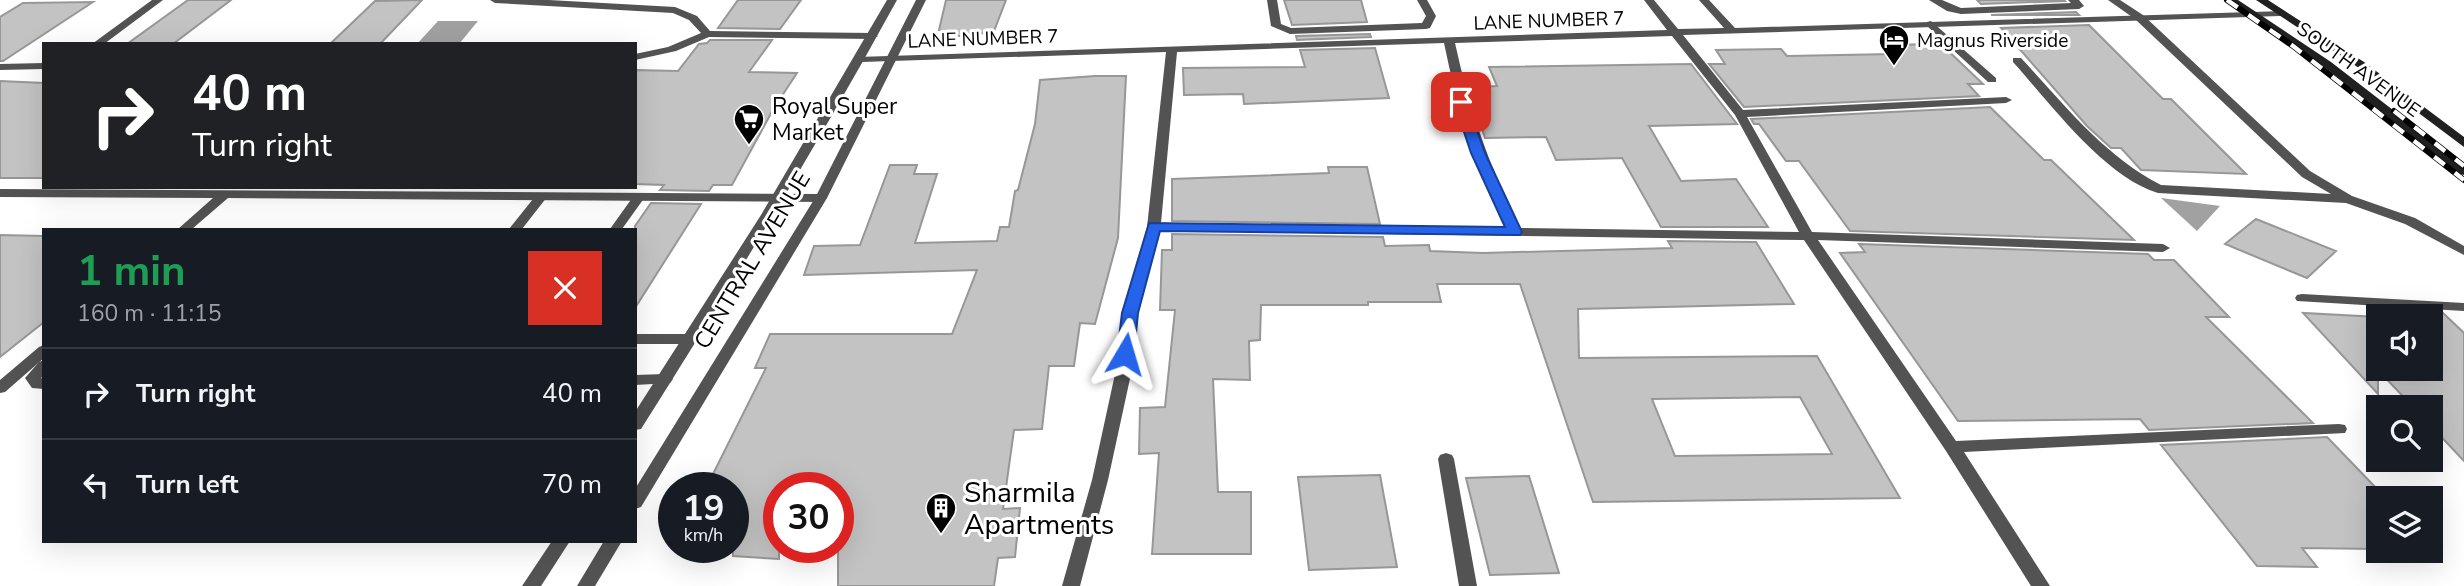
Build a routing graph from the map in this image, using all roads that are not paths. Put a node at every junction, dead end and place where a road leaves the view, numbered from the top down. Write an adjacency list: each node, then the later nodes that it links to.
1 (158, 0): 23 (street)
2 (495, 0): 20 (street)
3 (892, 0): 21 (street, CENTRAL AVENUE)
4 (921, 0): 26 (street, CENTRAL AVENUE)
5 (1272, 0): 6 (street)
6 (1422, 0)
7 (1649, 0): 19 (street)
8 (1704, 0): 18 (street)
9 (1934, 0): 10 (street)
10 (2073, 0)
11 (2113, 0): 16 (street)
12 (2231, 0): 14 (main road, SOUTH AVENUE)
13 (2260, 0): 15 (main road, SOUTH AVENUE)
14 (2251, 13): 15 (street, LANE NUMBER 7); 16 (street, LANE NUMBER 7); 35 (main road, SOUTH AVENUE)
15 (2280, 13): 34 (main road, SOUTH AVENUE)
16 (2139, 17): 17 (street, LANE NUMBER 7); 42 (street)
17 (1931, 24): 18 (street, LANE NUMBER 7); 31 (street)
18 (1732, 31): 19 (street, LANE NUMBER 7)
19 (1678, 33): 22 (street, LANE NUMBER 7); 33 (street)
20 (707, 34): 21 (street); 25 (street)
21 (873, 36): 27 (street, CENTRAL AVENUE)
22 (1449, 40): 24 (street, LANE NUMBER 7); 47 (street)
23 (100, 42)
24 (1172, 49): 26 (street, LANE NUMBER 7); 43 (street)
25 (637, 57)
26 (893, 58): 27 (street, LANE NUMBER 7); 41 (street, CENTRAL AVENUE)
27 (862, 59): 40 (street, CENTRAL AVENUE)
28 (2017, 60): 42 (street)
29 (42, 66): 30 (street)
30 (0, 67)
31 (1992, 80)
32 (2006, 100): 33 (street)
33 (1740, 114): 48 (street)
34 (2464, 143)
35 (2464, 171)
36 (0, 193): 37 (street)
37 (223, 196): 38 (street); 44 (street)
38 (541, 197): 39 (street); 45 (street)
39 (639, 197): 40 (street); 46 (street)
40 (779, 198): 41 (street); 54 (street, CENTRAL AVENUE)
41 (821, 198): 65 (street, CENTRAL AVENUE)
42 (2348, 199): 50 (street)
43 (1154, 226): 47 (street); 70 (street)
44 (185, 228)
45 (516, 228)
46 (616, 228)
47 (1515, 232): 48 (street)
48 (1808, 236): 49 (street); 63 (street)
49 (2163, 248)
50 (2464, 251)
51 (2302, 298): 52 (street)
52 (2464, 307)
53 (637, 339): 54 (street)
54 (689, 339): 57 (street, CENTRAL AVENUE)
55 (42, 352): 60 (street)
56 (42, 367): 59 (street)
57 (665, 379): 58 (street); 61 (street, CENTRAL AVENUE)
58 (637, 380)
59 (42, 384)
60 (0, 387)
61 (637, 422)
62 (2339, 429): 63 (street)
63 (1952, 447): 72 (street)
64 (1446, 459): 71 (street)
65 (637, 500)
66 (560, 543): 68 (street)
67 (612, 543): 69 (street)
68 (531, 586)
69 (586, 586)
70 (1071, 586)
71 (1468, 586)
72 (2041, 586)

